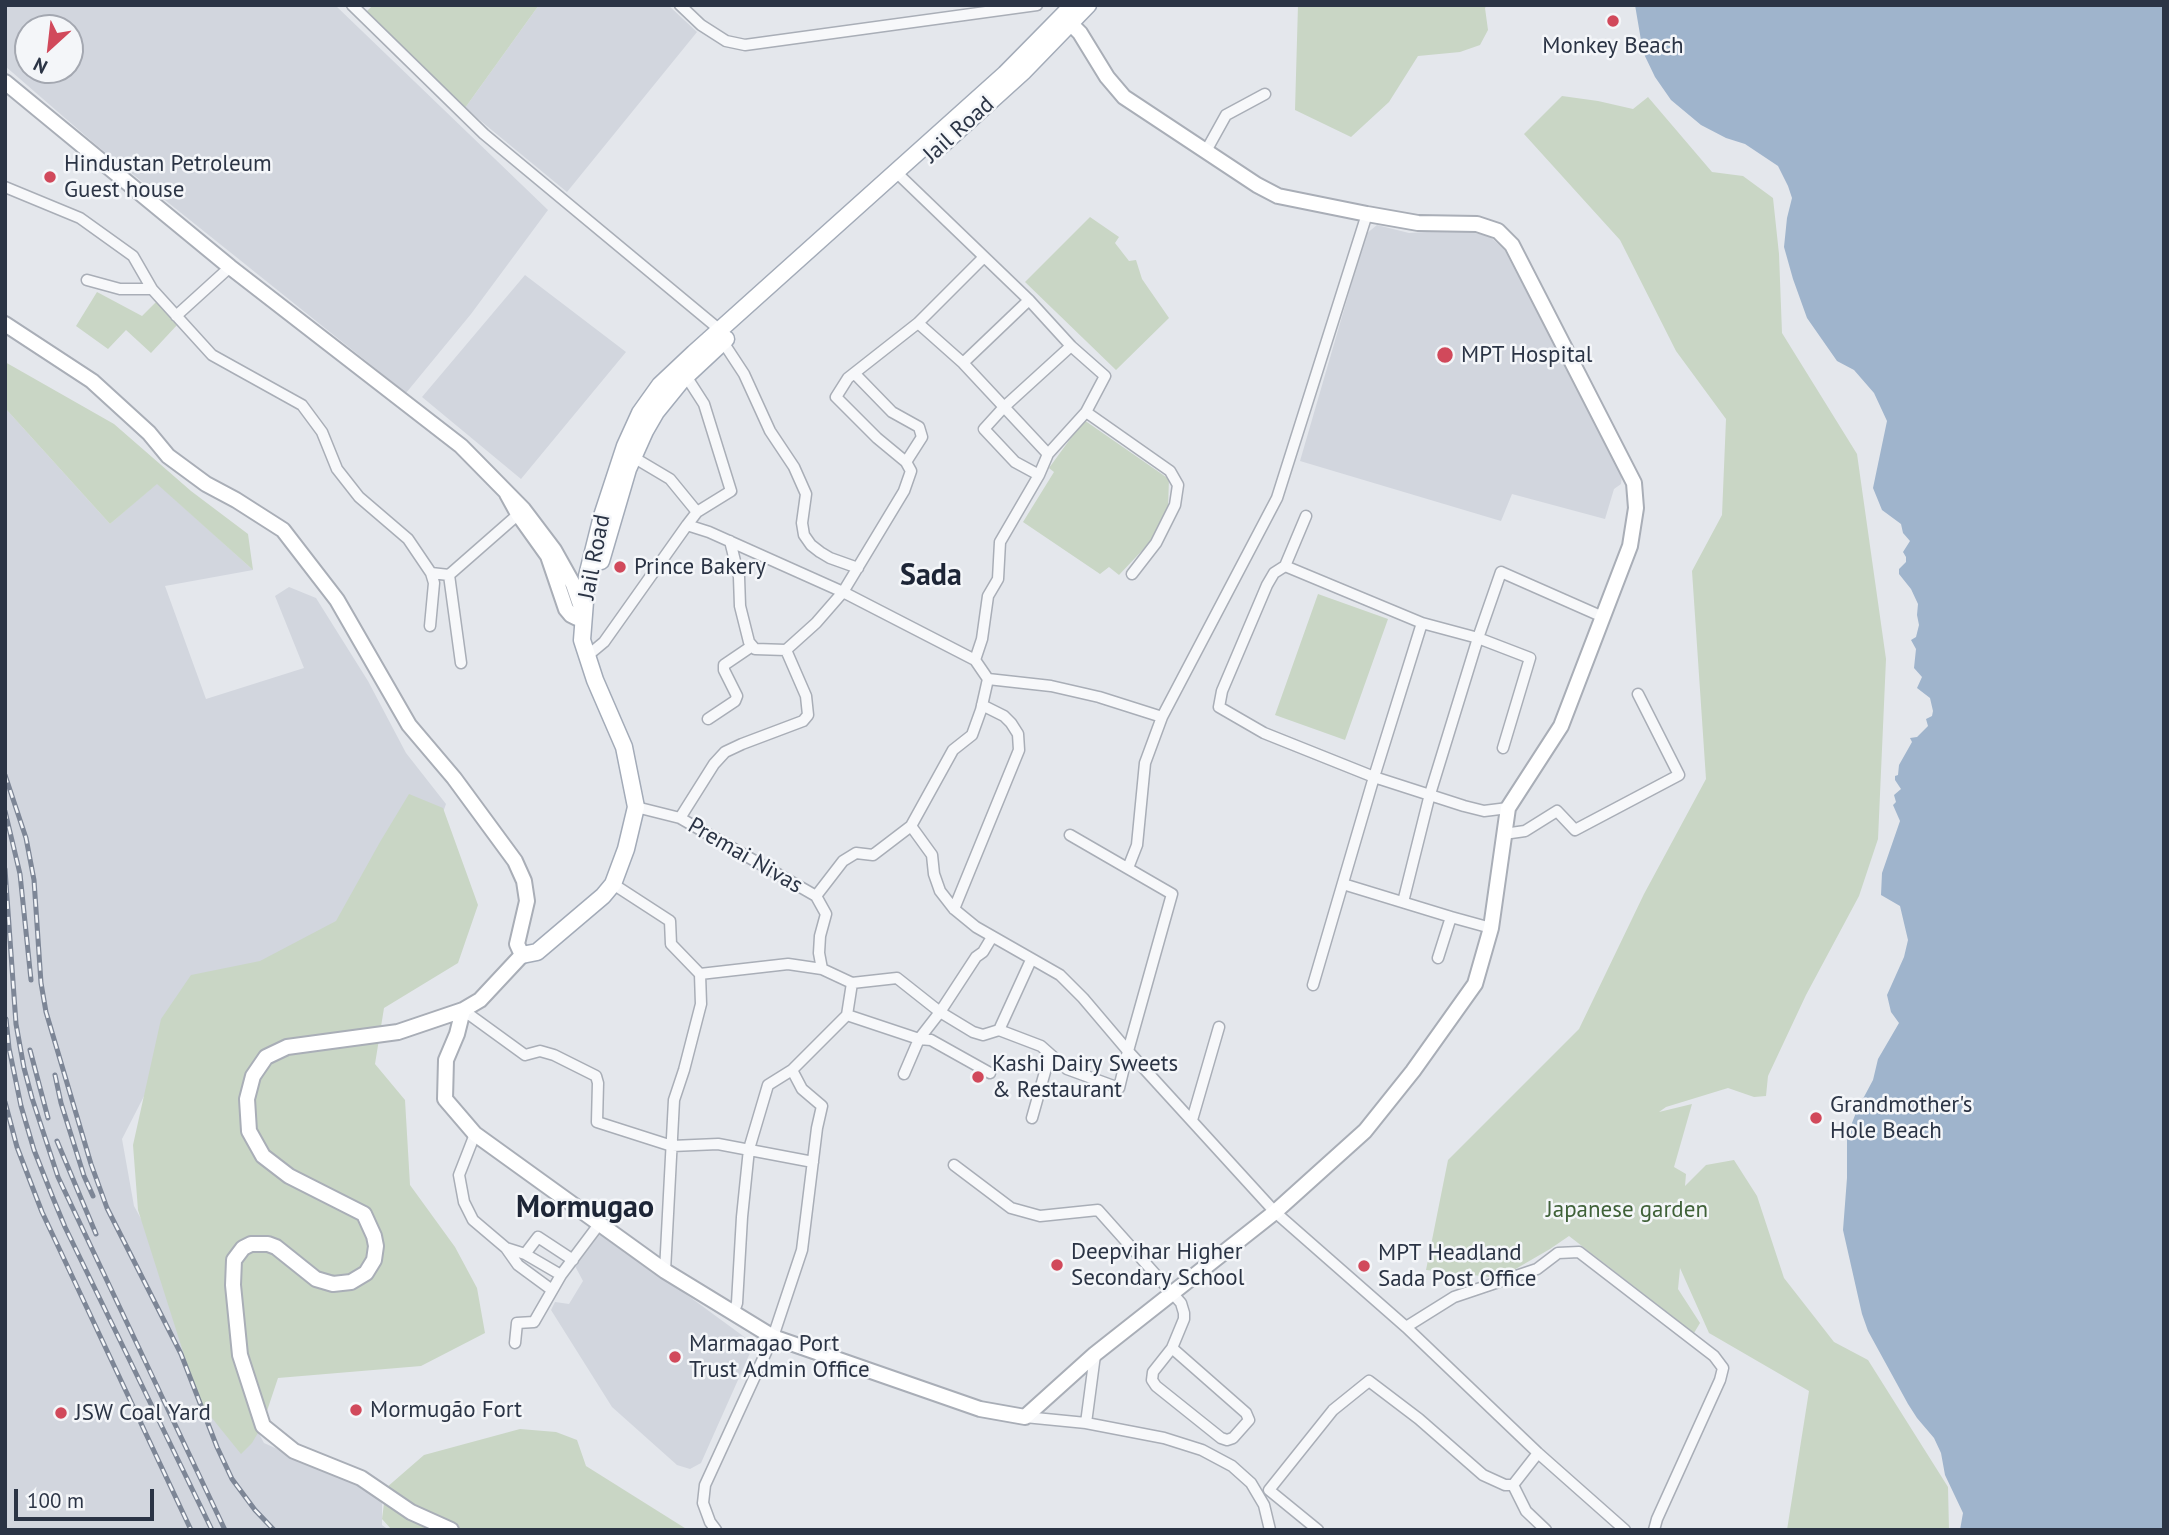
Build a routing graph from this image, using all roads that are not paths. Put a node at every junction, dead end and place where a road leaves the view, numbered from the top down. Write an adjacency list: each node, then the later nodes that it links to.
1 (352, 5): 19 (street)
2 (680, 5): 3 (street)
3 (1037, 5)
4 (1077, 11): 7 (street); 8 (main road, Jail Road)
5 (6, 82): 12 (street)
6 (1265, 94): 7 (street)
7 (1206, 151): 10 (street)
8 (900, 176): 11 (street); 19 (main road, Jail Road)
9 (5, 187): 14 (street)
10 (1367, 214): 42 (street); 54 (street)
11 (984, 257): 15 (street); 17 (street)
12 (230, 267): 16 (street); 30 (street)
13 (87, 280): 14 (street)
14 (152, 289): 16 (street)
15 (1029, 300): 20 (street); 21 (street)
16 (176, 316): 37 (street)
17 (918, 323): 21 (street); 22 (street)
18 (5, 324): 74 (street)
19 (721, 336): 23 (main road, Jail Road); 36 (street); 41 (main road, Jail Road)
20 (1071, 346): 24 (street); 25 (street)
21 (963, 363): 24 (street)
22 (855, 374): 28 (street); 28 (street)
23 (686, 376): 27 (main road, Jail Road); 31 (street)
24 (1004, 407): 26 (street); 29 (street)
25 (1086, 412): 26 (street); 38 (street)
26 (1048, 454): 29 (street)
27 (634, 457): 31 (street); 41 (main road, Jail Road)
28 (906, 462): 36 (street)
29 (1039, 475): 49 (street)
30 (520, 512): 39 (street); 41 (street)
31 (697, 512): 33 (street)
32 (1306, 516): 35 (street)
33 (687, 525): 34 (street); 48 (street)
34 (730, 541): 40 (street); 46 (street)
35 (1285, 566): 43 (street); 57 (street)
36 (858, 568): 40 (street)
37 (431, 573): 39 (street); 44 (street)
38 (1132, 574)
39 (449, 575): 50 (street)
40 (843, 592): 47 (street); 49 (street)
41 (584, 616): 48 (main road)
42 (1603, 617): 45 (street); 60 (street)
43 (1422, 623): 45 (street); 57 (street)
44 (430, 626)
45 (1478, 638): 56 (street); 58 (street)
46 (752, 646): 47 (street); 55 (street)
47 (786, 650): 61 (street)
48 (586, 657): 59 (main road)
49 (975, 660): 51 (street)
50 (461, 663)
51 (988, 679): 53 (street); 54 (street)
52 (1637, 694): 63 (street)
53 (982, 705): 62 (street); 70 (street)
54 (1162, 716): 65 (street)
55 (708, 719)
56 (1503, 748)
57 (1374, 777): 58 (street); 67 (street)
58 (1430, 794): 60 (street); 69 (street)
59 (636, 807): 61 (street, Premai Nivas); 66 (main road)
60 (1508, 808): 63 (street)
61 (680, 818): 68 (street, Premai Nivas)
62 (911, 827): 68 (street, Premai Nivas); 70 (street)
63 (1504, 834): 72 (street)
64 (1070, 835): 65 (street)
65 (1128, 869): 87 (street)
66 (613, 884): 74 (main road); 78 (street)
67 (1343, 884): 69 (street); 80 (street)
68 (816, 896): 77 (street)
69 (1403, 902): 71 (street)
70 (954, 909): 73 (street)
71 (1451, 917): 72 (street); 75 (street)
72 (1491, 929): 99 (street)
73 (992, 937): 76 (street); 82 (street)
74 (522, 955): 81 (street)
75 (1438, 958)
76 (1031, 960): 85 (street); 87 (street)
77 (822, 969): 78 (street); 79 (street)
78 (700, 974): 95 (street)
79 (852, 983): 82 (street); 83 (street)
80 (1314, 985)
81 (463, 1010): 94 (street); 95 (street); 118 (street)
82 (940, 1012): 85 (street); 86 (street)
83 (847, 1015): 86 (street); 89 (street)
84 (1219, 1027): 93 (street)
85 (999, 1030): 88 (street)
86 (919, 1039): 90 (street); 91 (street)
87 (1128, 1051): 88 (street); 93 (street)
88 (1050, 1054): 92 (street)
89 (792, 1070): 96 (street); 97 (street)
90 (990, 1073)
91 (904, 1074)
92 (1032, 1118)
93 (1192, 1120): 99 (street)
94 (475, 1134): 100 (street); 101 (street)
95 (671, 1146): 96 (street); 104 (street)
96 (749, 1149): 97 (street); 108 (street)
97 (813, 1162): 110 (street)
98 (954, 1165): 107 (street)
99 (1275, 1212): 107 (street); 109 (street)
100 (600, 1223): 103 (street); 104 (street)
101 (506, 1248): 102 (street); 106 (street)
102 (525, 1254): 103 (street); 105 (street)
103 (573, 1259): 105 (street)
104 (665, 1271): 108 (street)
105 (561, 1275): 106 (street)
106 (552, 1290): 111 (street)
107 (1172, 1293): 112 (street); 113 (street)
108 (733, 1314): 110 (street)
109 (1406, 1327): 116 (street); 124 (street)
110 (773, 1336): 114 (street); 119 (street)
111 (515, 1343)
112 (1172, 1348): 112 (street)
113 (1095, 1354): 114 (street); 115 (street)
114 (1025, 1417): 115 (street)
115 (1086, 1423): 120 (street)
116 (1538, 1453): 117 (street); 123 (street)
117 (1513, 1485): 121 (street); 122 (street)
118 (451, 1530)
119 (716, 1530)
120 (1270, 1530)
121 (1318, 1530)
122 (1546, 1530)
123 (1625, 1530)
124 (1654, 1530)

